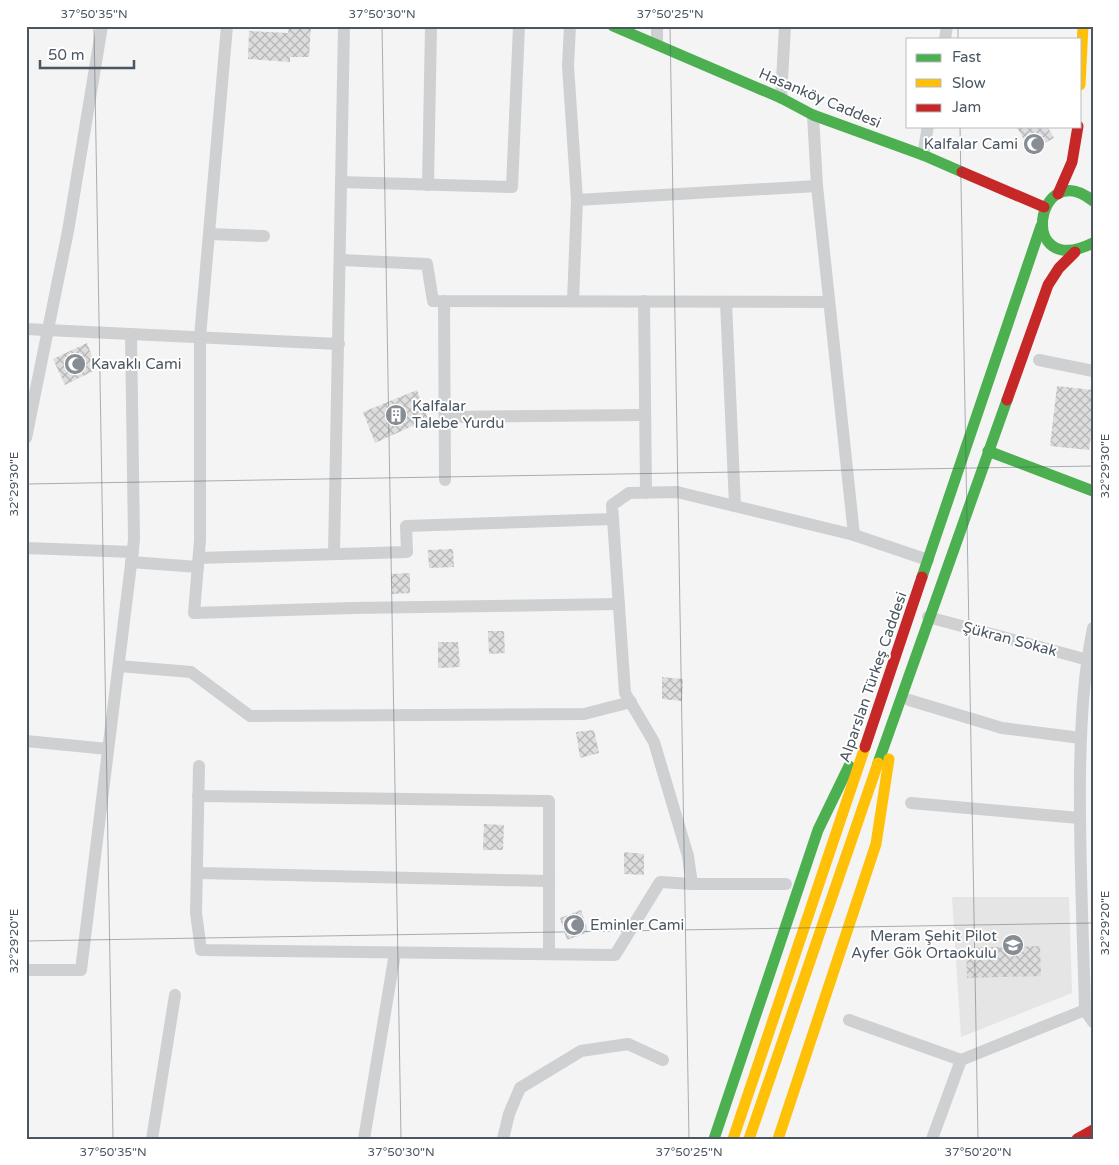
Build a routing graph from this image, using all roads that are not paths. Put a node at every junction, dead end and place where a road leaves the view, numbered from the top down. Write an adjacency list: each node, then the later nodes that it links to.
1 (102, 26): 37 (street)
2 (227, 26): 26 (street)
3 (344, 26): 18 (street)
4 (431, 26): 19 (street)
5 (519, 26): 19 (street)
6 (570, 26): 23 (street)
7 (613, 26): 11 (main road, Hasanköy Caddesi)
8 (657, 26): 11 (street)
9 (785, 26): 13 (street)
10 (1083, 26): 12 (main road)
11 (657, 44): 13 (main road, Hasanköy Caddesi)
12 (1082, 46)
13 (781, 98): 14 (main road, Hasanköy Caddesi)
14 (813, 115): 17 (main road, Hasanköy Caddesi); 20 (street)
15 (928, 128): 17 (street)
16 (1078, 128): 21 (main road)
17 (923, 156): 24 (main road, Hasanköy Caddesi)
18 (341, 182): 19 (street); 30 (street)
19 (428, 185)
20 (817, 186): 23 (street); 35 (street)
21 (1058, 194): 22 (main road); 24 (main road)
22 (1092, 197)
23 (577, 200): 32 (street)
24 (1044, 208): 25 (main road, Alparslan Türkeş Caddesi)
25 (1041, 226): 29 (main road); 56 (main road, Alparslan Türkeş Caddesi)
26 (210, 234): 27 (street); 39 (street)
27 (264, 236)
28 (1093, 243): 29 (main road)
29 (1075, 252): 46 (main road)
30 (341, 260): 31 (street); 40 (street)
31 (444, 301): 32 (street); 44 (street)
32 (573, 301): 33 (street)
33 (644, 301): 34 (street); 43 (street)
34 (726, 302): 35 (street); 50 (street)
35 (829, 302): 52 (street)
36 (26, 329): 37 (street)
37 (48, 330): 38 (street); 45 (street)
38 (132, 334): 39 (street); 55 (street)
39 (200, 337): 40 (street); 57 (street)
40 (339, 344): 54 (street)
41 (1039, 360): 42 (street)
42 (1093, 371)
43 (645, 415): 44 (street); 49 (street)
44 (445, 417): 47 (street)
45 (26, 438)
46 (988, 451): 48 (main road); 59 (main road)
47 (445, 480)
48 (1093, 491)
49 (646, 493): 50 (street); 51 (street)
50 (735, 506): 52 (street)
51 (613, 520): 54 (street); 58 (street)
52 (854, 534): 56 (street)
53 (26, 548): 55 (street)
54 (334, 553): 57 (street)
55 (132, 557): 57 (street); 64 (street)
56 (928, 560): 61 (main road, Alparslan Türkeş Caddesi)
57 (198, 563): 58 (street)
58 (619, 604): 66 (street)
59 (928, 617): 62 (main road); 63 (street, Şükran Sokak)
60 (1093, 628): 63 (street)
61 (902, 638): 91 (main road); 92 (main road, Alparslan Türkeş Caddesi)
62 (919, 642): 65 (main road); 93 (main road)
63 (1089, 661): 67 (street)
64 (119, 666): 66 (street); 69 (street)
65 (908, 700): 67 (street); 94 (main road)
66 (631, 702): 76 (street)
67 (1081, 738): 73 (street)
68 (26, 741): 69 (street)
69 (108, 749): 80 (street)
70 (199, 766): 71 (street)
71 (198, 796): 74 (street); 75 (street)
72 (911, 803): 73 (street)
73 (1079, 818): 82 (street)
74 (197, 873): 75 (street); 78 (street)
75 (547, 881): 79 (street)
76 (692, 884): 77 (street); 79 (street)
77 (786, 884)
78 (395, 953): 79 (street); 89 (street)
79 (549, 954)
80 (26, 970)
81 (175, 995): 88 (street)
82 (1085, 1010): 84 (street); 86 (street)
83 (849, 1020): 86 (street)
84 (1093, 1022)
85 (663, 1060): 90 (street)
86 (961, 1060): 95 (street)
87 (1093, 1130): 96 (main road)
88 (152, 1139)
89 (364, 1139)
90 (502, 1139)
91 (714, 1139)
92 (733, 1139)
93 (750, 1139)
94 (778, 1139)
95 (932, 1139)
96 (1078, 1139)

